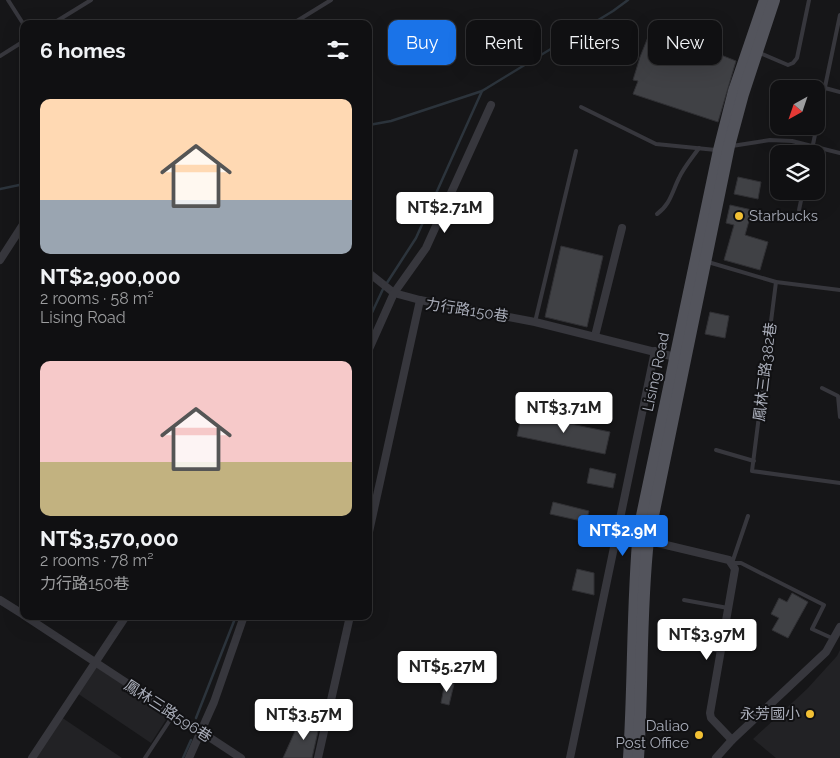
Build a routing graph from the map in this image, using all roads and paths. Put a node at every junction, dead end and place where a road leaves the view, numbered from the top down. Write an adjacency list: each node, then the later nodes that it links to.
1 (8, 0): 8 (lane)
2 (91, 0): 9 (lane)
3 (330, 0): 10 (lane)
4 (765, 0): 12 (main road, Lising Road)
5 (774, 0): 12 (main road, Lising Road)
6 (809, 0): 12 (lane)
7 (840, 15): 14 (lane)
8 (21, 20)
9 (58, 20)
10 (298, 20)
11 (20, 44): 13 (lane)
12 (752, 50): 20 (main road, Lising Road)
13 (0, 56)
14 (825, 88): 15 (lane)
15 (840, 92)
16 (491, 105): 34 (street)
17 (581, 107): 19 (lane)
18 (809, 145): 20 (lane)
19 (698, 148): 20 (lane); 26 (lane)
20 (724, 148): 30 (main road, Lising Road); 40 (main road, Lising Road)
21 (825, 149): 23 (lane)
22 (576, 151): 36 (lane)
23 (840, 153)
24 (801, 200): 25 (lane)
25 (799, 210)
26 (656, 214)
27 (622, 228): 37 (street)
28 (20, 230): 29 (street)
29 (0, 260)
30 (705, 261): 32 (lane); 40 (main road, Lising Road)
31 (372, 275): 34 (street)
32 (776, 282): 33 (lane); 44 (lane, 鳳林三路382巷)
33 (840, 290)
34 (394, 293): 35 (street); 38 (street)
35 (420, 300): 36 (street, 力行路150巷); 47 (street, 力行路150巷)
36 (535, 322): 37 (street, 力行路150巷)
37 (595, 336): 39 (street, 力行路150巷)
38 (372, 342)
39 (655, 351): 40 (street, 力行路150巷); 71 (street)
40 (680, 358): 48 (main road, Lising Road)
41 (822, 388): 42 (lane)
42 (840, 417)
43 (716, 450): 44 (lane)
44 (754, 461): 45 (lane)
45 (840, 483)
46 (748, 516): 49 (lane)
47 (372, 518)
48 (643, 539): 49 (street); 72 (main road, Lising Road); 73 (main road, Lising Road)
49 (732, 563): 52 (street); 59 (lane)
50 (0, 600): 53 (street, 鳳林三路596巷)
51 (684, 600): 52 (lane)
52 (728, 608): 61 (street)
53 (20, 613)
54 (30, 620): 62 (street, 鳳林三路596巷)
55 (123, 620): 62 (street)
56 (243, 620): 64 (street)
57 (349, 620): 70 (street)
58 (840, 627): 59 (street)
59 (834, 639): 65 (street)
60 (681, 642): 61 (lane)
61 (720, 650): 65 (street)
62 (95, 663): 63 (street, 鳳林三路596巷); 66 (street)
63 (174, 714): 64 (street, 鳳林三路596巷); 67 (lane)
64 (201, 733): 68 (street); 69 (street, 鳳林三路596巷)
65 (732, 740): 74 (street)
66 (32, 758)
67 (145, 758)
68 (189, 758)
69 (241, 758)
70 (318, 758)
71 (570, 758)
72 (629, 758)
73 (638, 758)
74 (716, 758)

